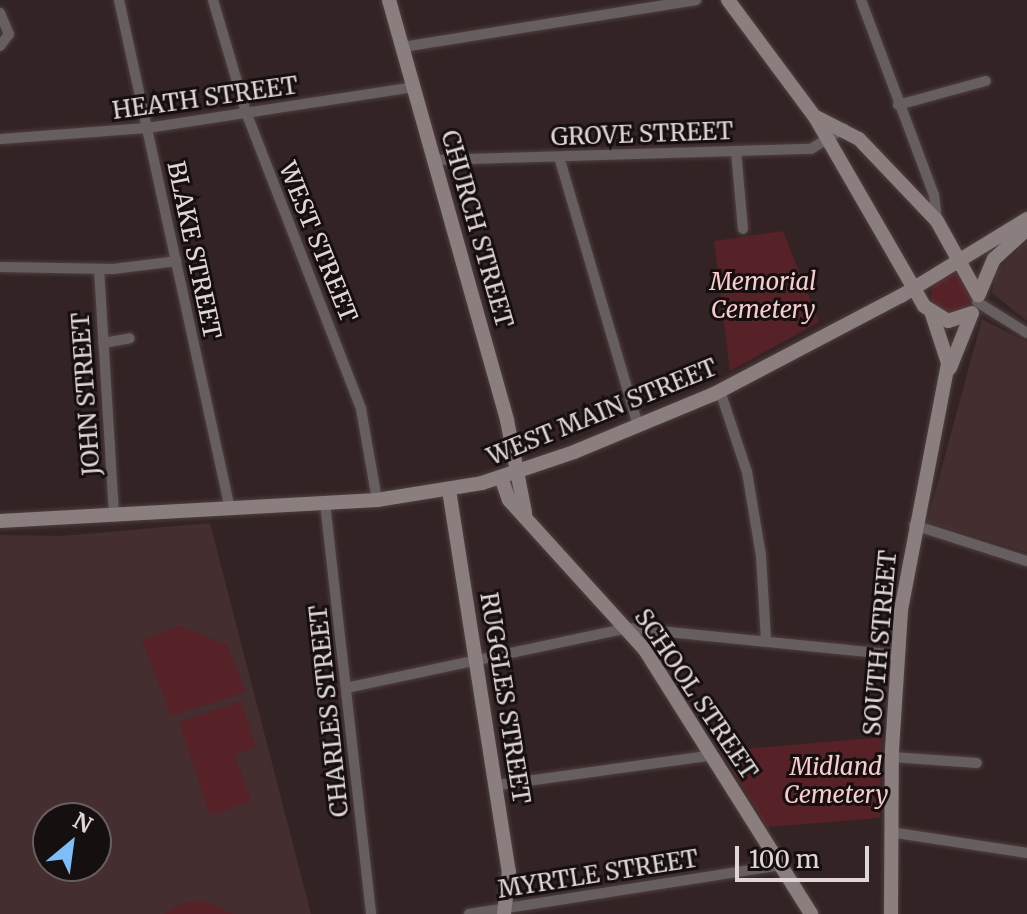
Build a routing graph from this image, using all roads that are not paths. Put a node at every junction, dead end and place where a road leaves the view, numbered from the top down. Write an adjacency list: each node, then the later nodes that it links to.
1 (119, 0): 15 (street, BLAKE STREET)
2 (213, 0): 13 (street, WEST STREET)
3 (389, 0): 9 (main road, CHURCH STREET)
4 (696, 0): 9 (street)
5 (728, 0): 14 (main road, SOUTH STREET)
6 (861, 0): 12 (street)
7 (0, 13): 8 (street)
8 (0, 46)
9 (403, 47): 11 (main road, CHURCH STREET)
10 (986, 81): 12 (street)
11 (414, 87): 13 (street, HEATH STREET); 21 (main road, CHURCH STREET)
12 (898, 105): 23 (street)
13 (246, 112): 15 (street, HEATH STREET); 46 (street, WEST STREET)
14 (815, 117): 16 (main road); 18 (main road, SOUTH STREET)
15 (147, 128): 17 (street, HEATH STREET); 29 (street, BLAKE STREET)
16 (844, 128): 18 (street, GROVE STREET); 23 (main road)
17 (1, 139)
18 (829, 141): 19 (street, GROVE STREET); 34 (main road, SOUTH STREET)
19 (736, 151): 20 (street, GROVE STREET); 24 (street)
20 (559, 157): 21 (street, GROVE STREET); 42 (street)
21 (435, 160): 43 (main road, CHURCH STREET)
22 (1027, 219): 27 (main road, WEST MAIN STREET)
23 (937, 221): 26 (main road)
24 (743, 229)
25 (1027, 229): 35 (main road, SOUTH STREET)
26 (948, 237): 27 (main road); 28 (main road)
27 (986, 243): 28 (main road, WEST MAIN STREET)
28 (962, 259): 32 (main road, WEST MAIN STREET); 33 (main road)
29 (177, 261): 31 (street); 48 (street, BLAKE STREET)
30 (0, 267): 31 (street)
31 (99, 269): 39 (street, JOHN STREET)
32 (941, 272): 33 (main road); 34 (main road, WEST MAIN STREET); 36 (main road)
33 (970, 277): 35 (main road)
34 (909, 290): 36 (main road, SOUTH STREET); 41 (main road, WEST MAIN STREET)
35 (976, 303): 36 (main road); 37 (street); 40 (main road, SOUTH STREET)
36 (930, 311): 40 (main road, SOUTH STREET)
37 (1025, 329)
38 (130, 338): 39 (street)
39 (103, 343): 50 (street, JOHN STREET)
40 (946, 380): 52 (main road, SOUTH STREET)
41 (720, 391): 42 (main road, WEST MAIN STREET); 55 (street)
42 (638, 426): 43 (main road, WEST MAIN STREET)
43 (516, 471): 44 (main road, WEST MAIN STREET); 49 (main road)
44 (501, 477): 45 (main road, WEST MAIN STREET); 49 (main road, SCHOOL STREET)
45 (449, 490): 46 (main road, WEST MAIN STREET); 57 (main road, RUGGLES STREET)
46 (377, 500): 47 (main road, WEST MAIN STREET)
47 (325, 503): 48 (main road, WEST MAIN STREET); 58 (street, CHARLES STREET)
48 (230, 509): 50 (main road, WEST MAIN STREET)
49 (525, 514): 54 (main road, SCHOOL STREET)
50 (114, 517): 51 (main road, WEST MAIN STREET)
51 (0, 521)
52 (914, 525): 53 (street); 56 (main road, SOUTH STREET)
53 (1027, 561)
54 (628, 628): 55 (street); 57 (street); 59 (main road, SCHOOL STREET)
55 (766, 641): 56 (street)
56 (897, 655): 60 (main road, SOUTH STREET)
57 (476, 660): 58 (street); 62 (main road, RUGGLES STREET)
58 (346, 688): 67 (street, CHARLES STREET)
59 (713, 755): 62 (street); 65 (main road, SCHOOL STREET)
60 (892, 757): 61 (street); 63 (main road, SOUTH STREET)
61 (977, 763)
62 (498, 785): 66 (main road, RUGGLES STREET)
63 (890, 832): 64 (street); 70 (main road, SOUTH STREET)
64 (1027, 853)
65 (781, 865): 66 (street, MYRTLE STREET); 69 (main road, SCHOOL STREET)
66 (505, 911): 68 (street, MYRTLE STREET)
67 (371, 914)
68 (469, 914)
69 (811, 914)
70 (891, 914)

